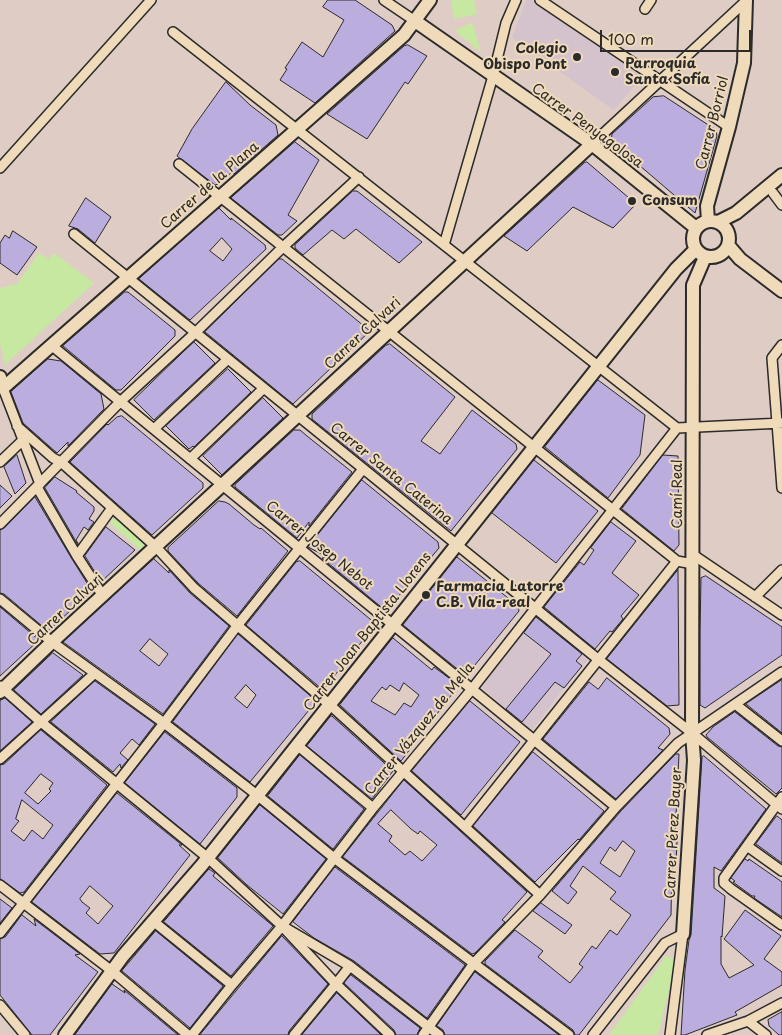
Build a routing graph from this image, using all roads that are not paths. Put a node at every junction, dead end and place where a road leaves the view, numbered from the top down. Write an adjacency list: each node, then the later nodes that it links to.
1 (151, 0): 17 (street)
2 (384, 0): 9 (street, Carrer Penyagolosa)
3 (430, 0): 9 (street, Carrer de la Plana)
4 (516, 0): 11 (street)
5 (540, 0): 12 (street)
6 (651, 0): 8 (street)
7 (747, 0): 12 (street, Carrer Calvari); 13 (street, Carrer Borriol)
8 (645, 10)
9 (415, 21): 11 (street, Carrer Penyagolosa); 14 (street, Carrer de la Plana)
10 (173, 32): 14 (street)
11 (493, 76): 15 (street, Carrer Penyagolosa); 26 (street)
12 (660, 81): 13 (street); 15 (street, Carrer Calvari)
13 (729, 127): 23 (street, Carrer Borriol)
14 (298, 129): 19 (street); 21 (street, Carrer de la Plana)
15 (592, 144): 24 (street, Carrer Penyagolosa); 30 (street, Carrer Calvari)
16 (179, 164): 21 (street)
17 (0, 168)
18 (782, 175): 23 (street)
19 (359, 177): 26 (street); 27 (street)
20 (778, 189): 22 (street); 23 (street)
21 (220, 197): 27 (street); 31 (street, Carrer de la Plana)
22 (782, 205)
23 (718, 225): 24 (street); 28 (street)
24 (696, 228): 29 (street)
25 (74, 234): 31 (street, Carrer Santa Caterina)
26 (444, 244): 30 (street)
27 (283, 247): 33 (street); 34 (street)
28 (725, 250): 29 (street); 32 (street)
29 (700, 253): 38 (street, Carrer Joan Baptista Llorens); 47 (street, Camí Real)
30 (464, 260): 33 (street, Carrer Calvari); 38 (street)
31 (128, 278): 34 (street, Carrer Santa Caterina); 35 (street, Carrer de la Plana)
32 (782, 291)
33 (389, 331): 42 (street, Carrer Calvari); 51 (street)
34 (196, 333): 37 (street, Carrer Santa Caterina); 41 (street)
35 (51, 345): 39 (street, Carrer de la Plana); 41 (street, Carrer Josep Nebot)
36 (782, 345): 44 (street)
37 (228, 359): 40 (street, Carrer Santa Caterina); 48 (street)
38 (599, 366): 43 (street); 51 (street, Carrer Joan Baptista Llorens)
39 (1, 383): 45 (street)
40 (264, 388): 42 (street, Carrer Santa Caterina); 52 (street)
41 (120, 402): 48 (street, Carrer Josep Nebot); 54 (street)
42 (298, 415): 55 (street, Carrer Santa Caterina); 56 (street, Carrer Calvari)
43 (668, 421): 46 (street); 49 (street)
44 (779, 423): 47 (street); 58 (street)
45 (17, 426): 50 (street); 54 (street)
46 (677, 428): 47 (street); 49 (street, Carrer Vázquez de Mella)
47 (693, 428): 66 (street, Camí Real)
48 (154, 429): 52 (street, Carrer Josep Nebot)
49 (669, 439): 60 (street, Carrer Vázquez de Mella)
50 (23, 440): 53 (street); 57 (street)
51 (534, 447): 60 (street); 62 (street, Carrer Joan Baptista Llorens)
52 (190, 459): 56 (street, Carrer Josep Nebot)
53 (0, 462)
54 (61, 462): 57 (street); 59 (street)
55 (363, 469): 62 (street, Carrer Santa Caterina); 64 (street)
56 (223, 485): 63 (street, Carrer Calvari); 64 (street, Carrer Josep Nebot)
57 (38, 486): 61 (street); 65 (street)
58 (782, 488)
59 (112, 508): 63 (street); 65 (street)
60 (613, 510): 67 (street); 72 (street, Carrer Vázquez de Mella)
61 (0, 524)
62 (457, 545): 72 (street, Carrer Santa Caterina); 74 (street, Carrer Joan Baptista Llorens)
63 (156, 547): 69 (street, Carrer Calvari); 75 (street)
64 (300, 549): 74 (street, Carrer Josep Nebot); 75 (street)
65 (77, 556): 69 (street)
66 (692, 559): 67 (street); 70 (street); 86 (street, Camí Real)
67 (678, 561): 77 (street)
68 (782, 570): 70 (street)
69 (103, 596): 76 (street, Carrer Calvari)
70 (755, 597): 73 (street)
71 (0, 599): 76 (street)
72 (535, 608): 77 (street, Carrer Santa Caterina); 81 (street, Carrer Vázquez de Mella)
73 (782, 615)
74 (393, 625): 81 (street, Carrer Josep Nebot); 82 (street, Carrer Joan Baptista Llorens)
75 (238, 626): 82 (street); 85 (street)
76 (52, 642): 79 (street); 80 (street, Carrer Calvari)
77 (599, 660): 86 (street, Carrer Santa Caterina); 87 (street)
78 (782, 672): 83 (street)
79 (95, 673): 84 (street); 85 (street)
80 (1, 689): 84 (street)
81 (472, 689): 87 (street, Carrer Josep Nebot); 91 (street, Carrer Vázquez de Mella)
82 (330, 704): 89 (street, Carrer Joan Baptista Llorens); 91 (street)
83 (735, 704): 86 (street); 88 (street)
84 (41, 722): 90 (street); 92 (street)
85 (164, 723): 92 (street); 93 (street)
86 (692, 733): 94 (street, Carrer Santa Caterina); 95 (street); 109 (street, Carrer Pérez Bayer)
87 (534, 740): 95 (street, Carrer Josep Nebot); 97 (street)
88 (782, 741)
89 (297, 745): 93 (street, Carrer Joan Baptista Llorens); 96 (street)
90 (0, 759)
91 (402, 771): 96 (street, Carrer Vázquez de Mella); 97 (street)
92 (118, 783): 99 (street); 104 (street)
93 (257, 795): 99 (street, Carrer Joan Baptista Llorens); 100 (street)
94 (780, 804): 98 (street)
95 (616, 807): 103 (street)
96 (373, 808): 100 (street, Carrer Vázquez de Mella)
97 (465, 827): 103 (street)
98 (748, 846): 101 (street); 106 (street)
99 (208, 858): 105 (street, Carrer Joan Baptista Llorens); 107 (street)
100 (334, 858): 107 (street, Carrer Vázquez de Mella); 110 (street)
101 (782, 871)
102 (0, 885): 104 (street)
103 (540, 895): 110 (street)
104 (24, 903): 108 (street); 112 (street)
105 (153, 921): 112 (street, Carrer Joan Baptista Llorens); 114 (street)
106 (782, 925)
107 (282, 926): 111 (street); 113 (street); 114 (street, Carrer Vázquez de Mella)
108 (0, 933)
109 (684, 934): 127 (street); 128 (street)
110 (474, 963): 118 (street); 126 (street)
111 (350, 966): 113 (street); 118 (street)
112 (112, 971): 120 (street, Carrer Joan Baptista Llorens); 121 (street)
113 (336, 984): 123 (street); 124 (street)
114 (232, 985): 122 (street, Carrer Vázquez de Mella)
115 (782, 1003): 117 (street)
116 (0, 1005): 119 (street)
117 (748, 1021): 129 (street); 130 (street)
118 (426, 1031): 125 (street)
119 (25, 1035)
120 (65, 1035)
121 (188, 1035)
122 (192, 1035)
123 (294, 1035)
124 (390, 1035)
125 (439, 1035)
126 (570, 1035)
127 (593, 1035)
128 (670, 1035)
129 (707, 1035)
130 (766, 1035)

